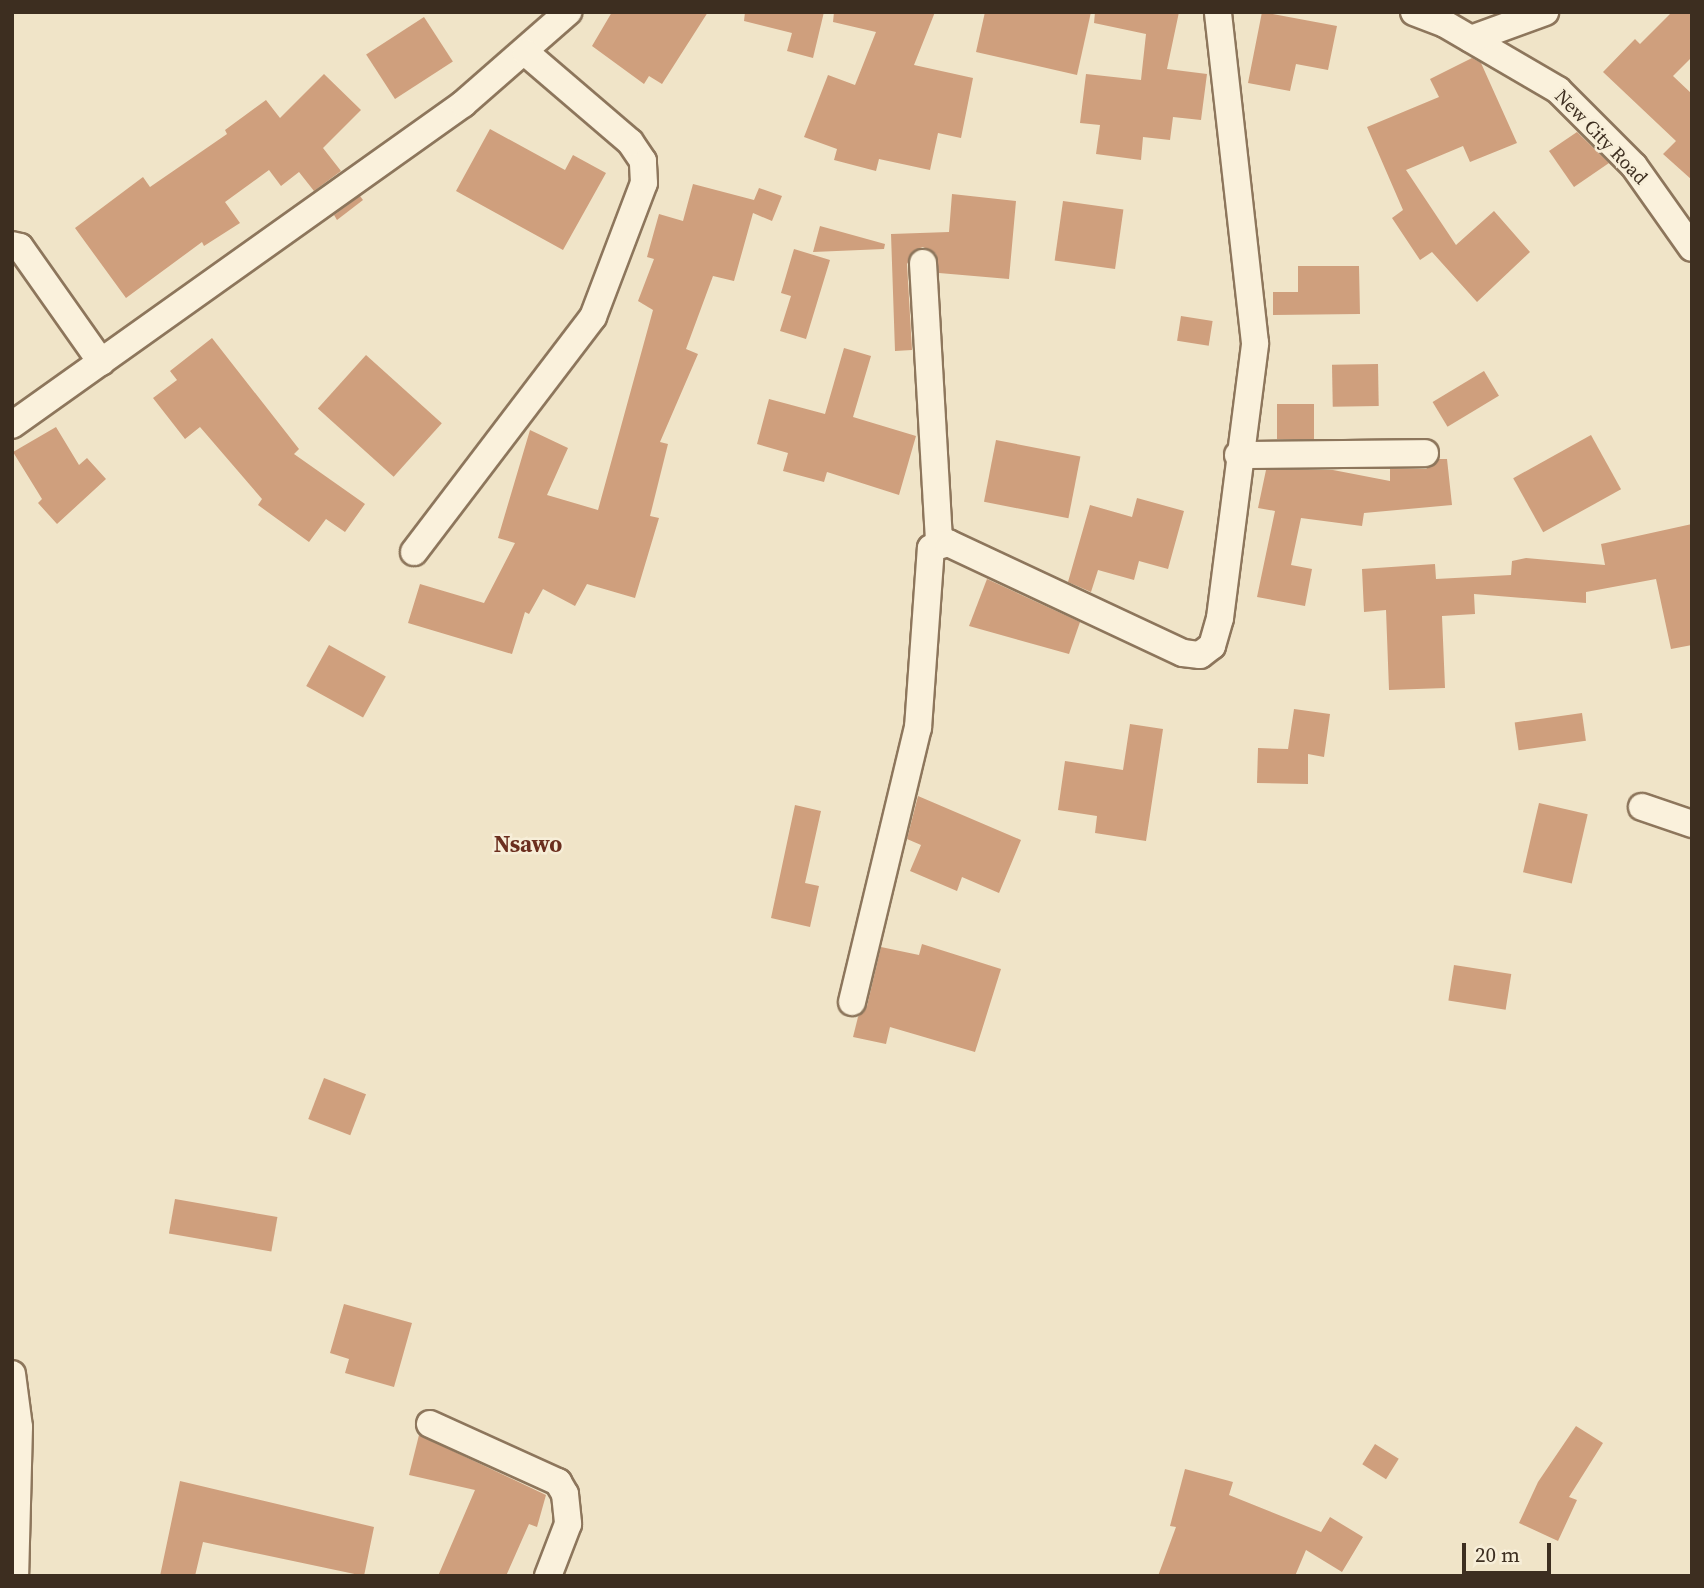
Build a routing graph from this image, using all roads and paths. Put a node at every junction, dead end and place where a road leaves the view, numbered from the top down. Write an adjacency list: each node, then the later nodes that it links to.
1 (568, 12): 7 (street)
2 (1218, 12): 14 (street)
3 (1414, 12): 5 (street, New City Road)
4 (1545, 12): 6 (street)
5 (1454, 18): 6 (street, New City Road)
6 (1471, 39): 9 (street, New City Road)
7 (526, 53): 11 (street); 16 (street)
8 (12, 245): 11 (street)
9 (1692, 248)
10 (923, 263): 15 (street)
11 (101, 362): 12 (street)
12 (12, 425)
13 (1425, 453): 14 (street)
14 (1238, 455): 15 (street)
15 (939, 544): 19 (street)
16 (414, 552)
17 (1642, 807): 18 (street)
18 (1692, 824)
19 (852, 1002)
20 (12, 1374): 22 (street)
21 (430, 1424): 23 (street)
22 (15, 1576)
23 (548, 1576)

